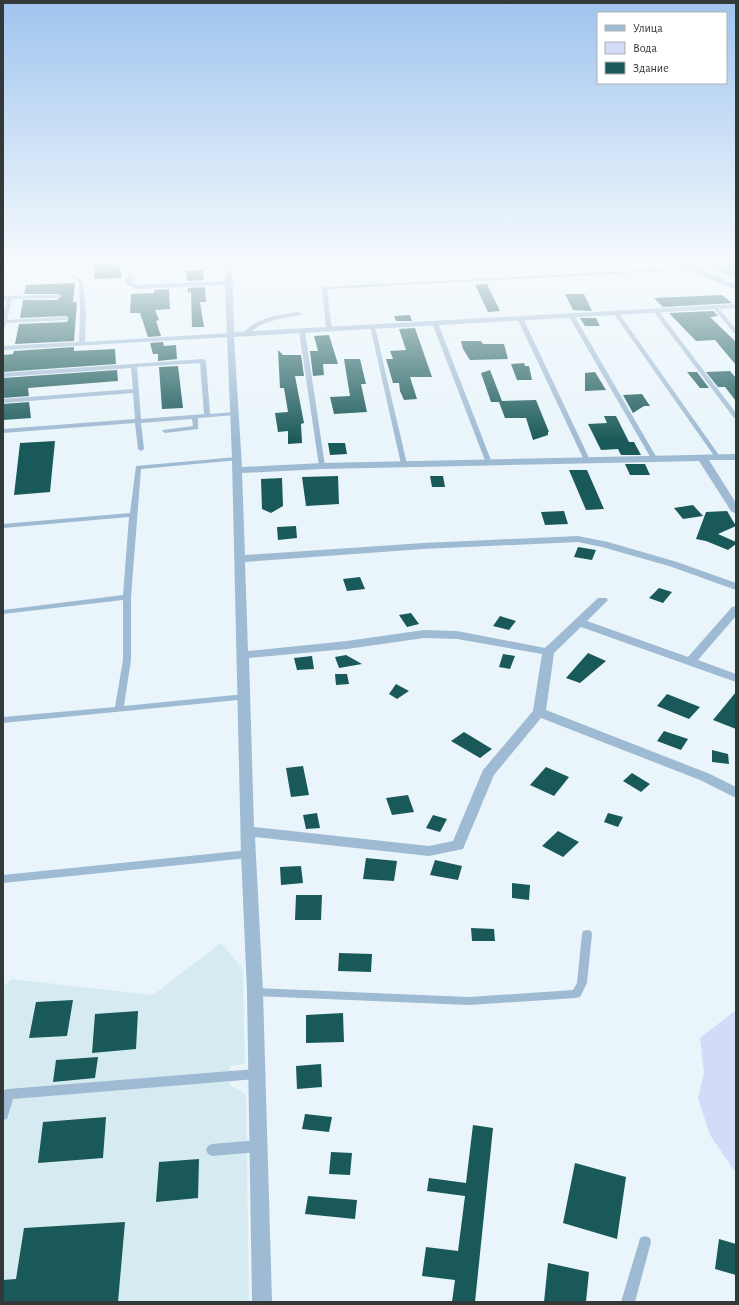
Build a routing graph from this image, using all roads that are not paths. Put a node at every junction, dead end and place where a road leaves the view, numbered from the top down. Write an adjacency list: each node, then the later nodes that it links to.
1 (41, 321): 13 (lane)
2 (83, 321): 20 (lane)
3 (230, 321): 19 (street)
4 (263, 321): 18 (lane)
5 (328, 321): 15 (lane)
6 (471, 321): 12 (street)
7 (521, 321): 37 (lane)
8 (574, 321): 38 (lane)
9 (622, 321): 35 (lane)
10 (663, 321): 29 (lane)
11 (727, 321): 17 (lane)
12 (435, 323): 14 (street); 39 (lane)
13 (3, 324)
14 (372, 327): 15 (street); 41 (lane)
15 (329, 329): 16 (street)
16 (302, 331): 18 (street); 42 (lane)
17 (736, 332)
18 (245, 334): 19 (street)
19 (230, 335): 20 (lane); 26 (street)
20 (82, 343): 21 (lane)
21 (3, 348)
22 (134, 366): 23 (lane); 24 (lane); 27 (lane)
23 (3, 374)
24 (136, 391): 25 (lane); 30 (lane)
25 (3, 401)
26 (234, 414): 27 (lane); 40 (street)
27 (207, 416): 28 (lane)
28 (194, 417): 30 (lane); 32 (lane)
29 (736, 418)
30 (138, 421): 31 (lane); 33 (lane)
31 (3, 431)
32 (165, 431)
33 (141, 448)
34 (736, 457): 35 (street)
35 (720, 458): 36 (street)
36 (703, 459): 38 (street); 43 (street)
37 (587, 460): 38 (street); 39 (street)
38 (656, 460)
39 (489, 462): 41 (street)
40 (237, 464): 42 (street); 44 (lane); 46 (street)
41 (404, 464): 42 (street)
42 (322, 466)
43 (736, 511)
44 (133, 515): 45 (lane); 48 (lane)
45 (3, 526)
46 (240, 559): 47 (street); 54 (street)
47 (736, 587)
48 (127, 597): 51 (lane); 58 (lane)
49 (602, 600): 52 (street)
50 (736, 609): 55 (street)
51 (3, 612)
52 (579, 622): 53 (street); 55 (street)
53 (548, 652): 54 (street); 59 (street)
54 (243, 655): 57 (street)
55 (691, 661): 56 (street)
56 (736, 678)
57 (245, 697): 58 (lane); 62 (street)
58 (119, 709): 60 (lane)
59 (539, 712): 61 (street); 62 (street)
60 (3, 720)
61 (736, 792)
62 (249, 831): 63 (street)
63 (248, 854): 64 (lane); 66 (street)
64 (3, 880)
65 (587, 934): 66 (lane)
66 (255, 992): 67 (street)
67 (256, 1074): 68 (lane); 69 (street)
68 (3, 1115)
69 (258, 1146): 70 (lane); 72 (street)
70 (212, 1150)
71 (646, 1242): 73 (lane)
72 (262, 1302)
73 (628, 1302)

